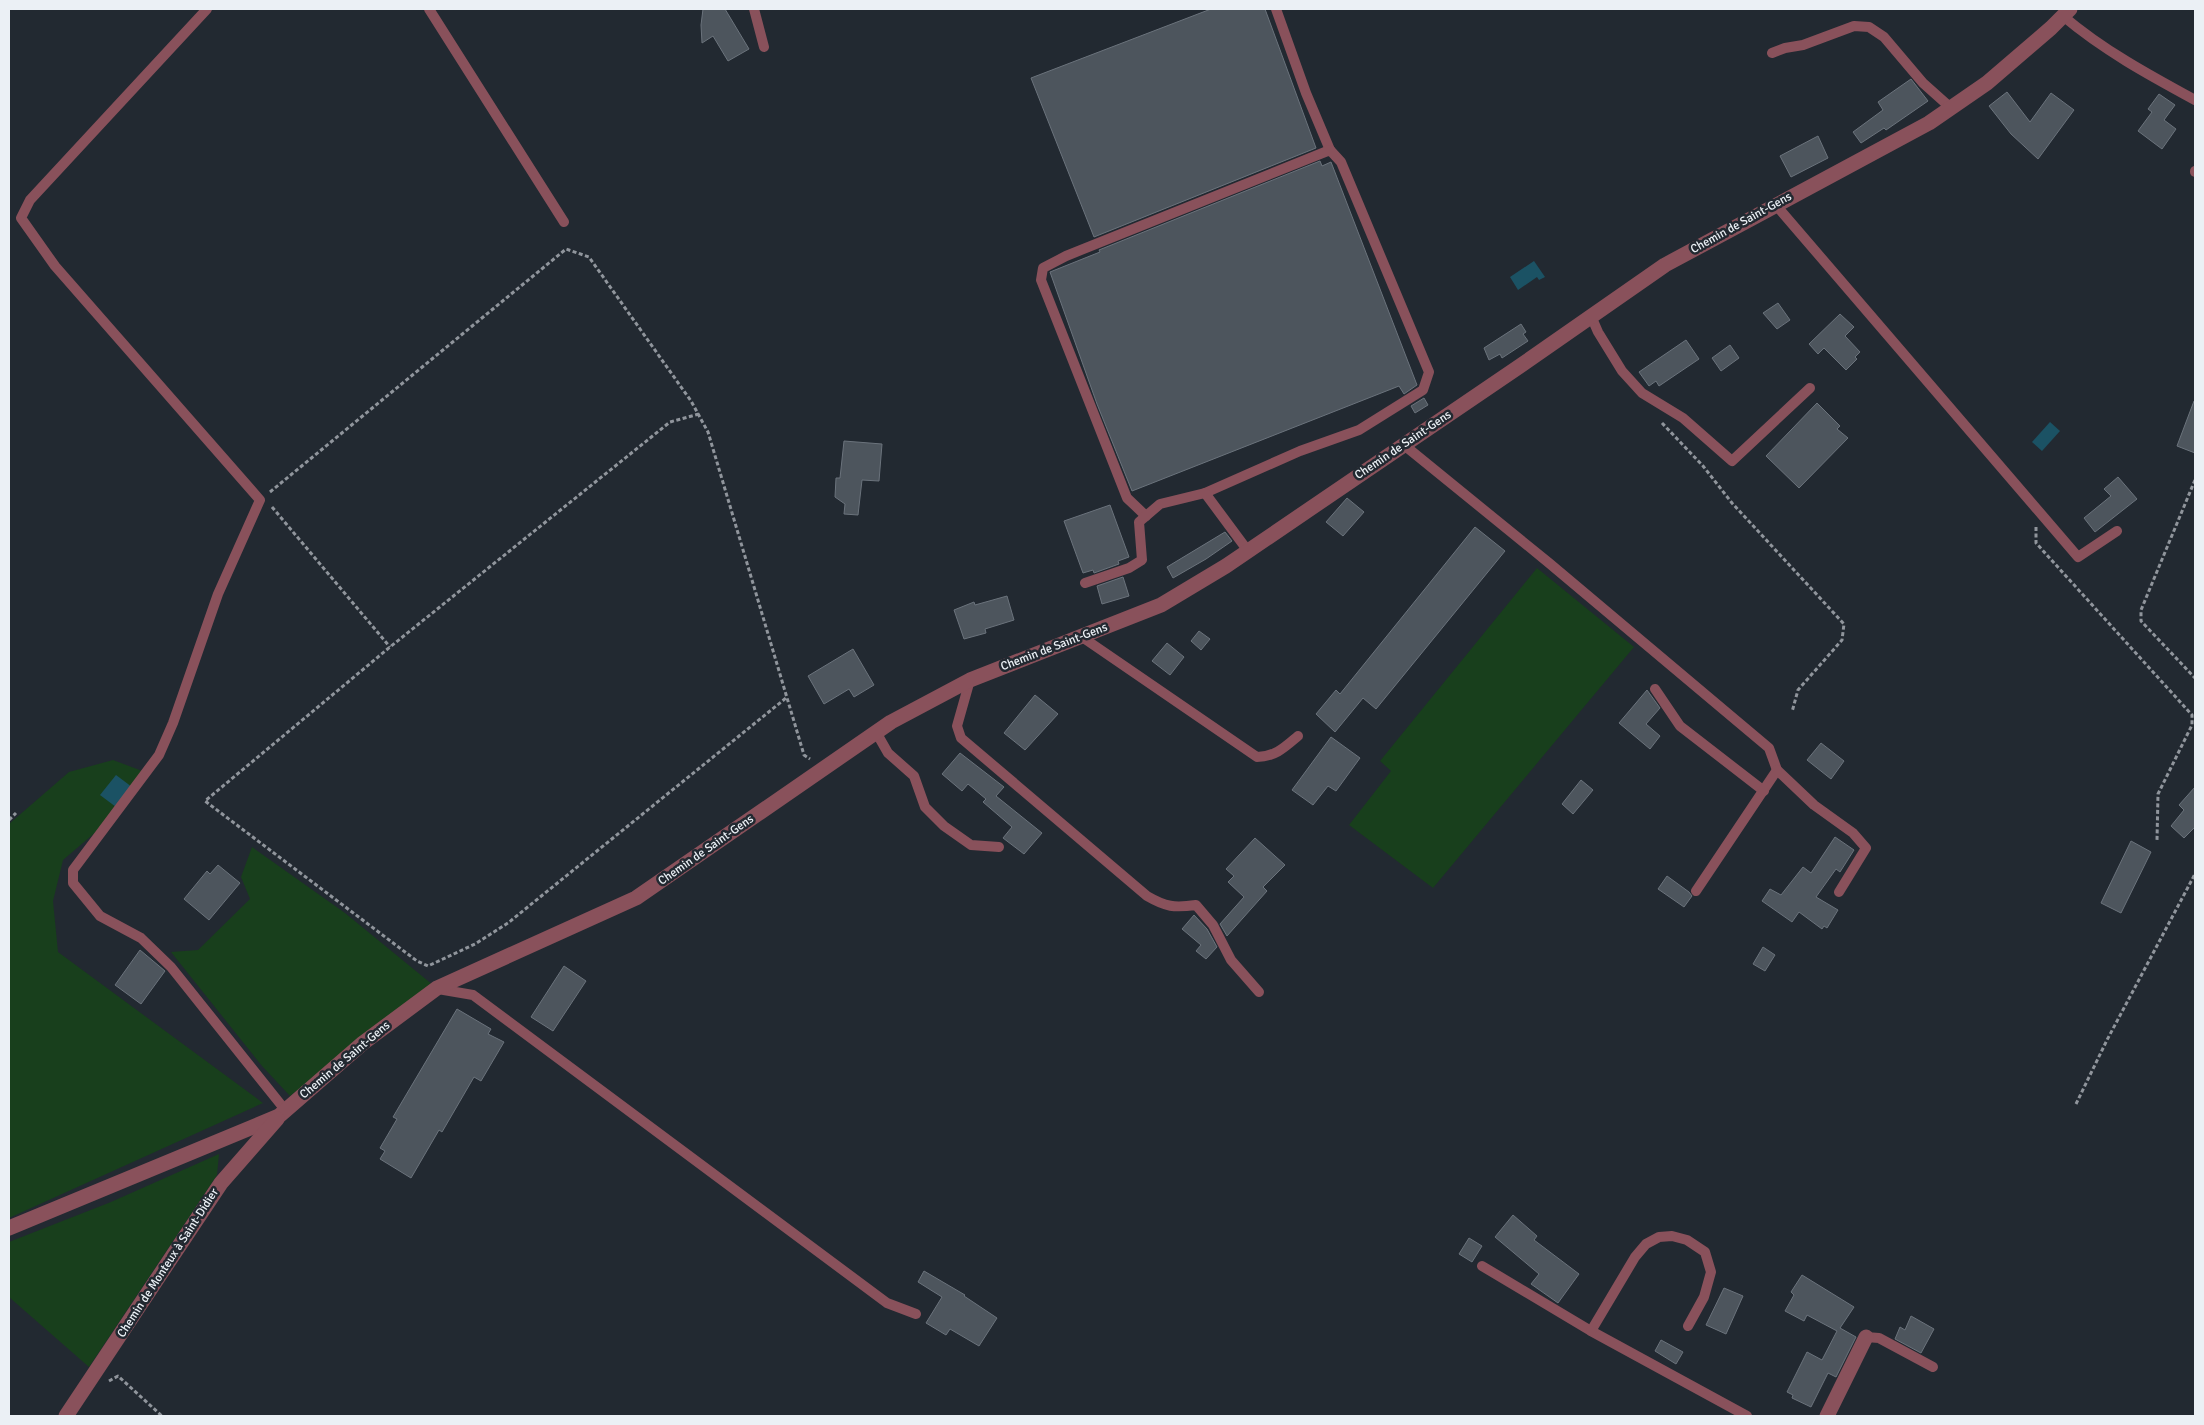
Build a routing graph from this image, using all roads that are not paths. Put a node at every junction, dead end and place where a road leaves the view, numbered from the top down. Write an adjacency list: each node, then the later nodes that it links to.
1 (207, 9): 33 (lane)
2 (429, 9): 12 (lane)
3 (754, 9): 6 (lane)
4 (1276, 9): 10 (lane)
5 (2067, 12): 8 (lane); 9 (street, Chemin de Saint-Gens)
6 (764, 47)
7 (1772, 54): 9 (lane)
8 (2195, 100)
9 (1951, 108): 11 (street, Chemin de Saint-Gens)
10 (1330, 150): 16 (lane); 17 (lane)
11 (1775, 204): 13 (street, Chemin de Saint-Gens); 18 (lane)
12 (564, 222)
13 (1591, 316): 14 (lane); 15 (street, Chemin de Saint-Gens)
14 (1810, 388)
15 (1404, 445): 19 (street, Chemin de Saint-Gens); 26 (lane)
16 (1205, 493): 17 (lane); 19 (lane)
17 (1146, 516): 20 (lane)
18 (2117, 530)
19 (1248, 551): 21 (street, Chemin de Saint-Gens)
20 (1085, 583)
21 (1082, 637): 22 (street, Chemin de Saint-Gens); 25 (lane)
22 (970, 680): 24 (street, Chemin de Saint-Gens); 32 (lane)
23 (1654, 689): 27 (lane)
24 (876, 732): 28 (lane); 31 (street, Chemin de Saint-Gens)
25 (1298, 736)
26 (1777, 770): 27 (lane); 30 (lane)
27 (1764, 791): 29 (lane)
28 (999, 847)
29 (1696, 892)
30 (1839, 892)
31 (437, 988): 33 (street, Chemin de Saint-Gens); 36 (lane)
32 (1259, 992)
33 (283, 1114): 34 (street, Chemin de Saint-Gens); 41 (street, Chemin de Monteux à Saint-Didier)
34 (9, 1228)
35 (1482, 1266): 38 (lane)
36 (916, 1314)
37 (1688, 1326): 38 (lane)
38 (1591, 1331): 42 (lane)
39 (1866, 1337): 40 (lane); 43 (street)
40 (1933, 1367)
41 (66, 1416)
42 (1747, 1416)
43 (1827, 1416)

